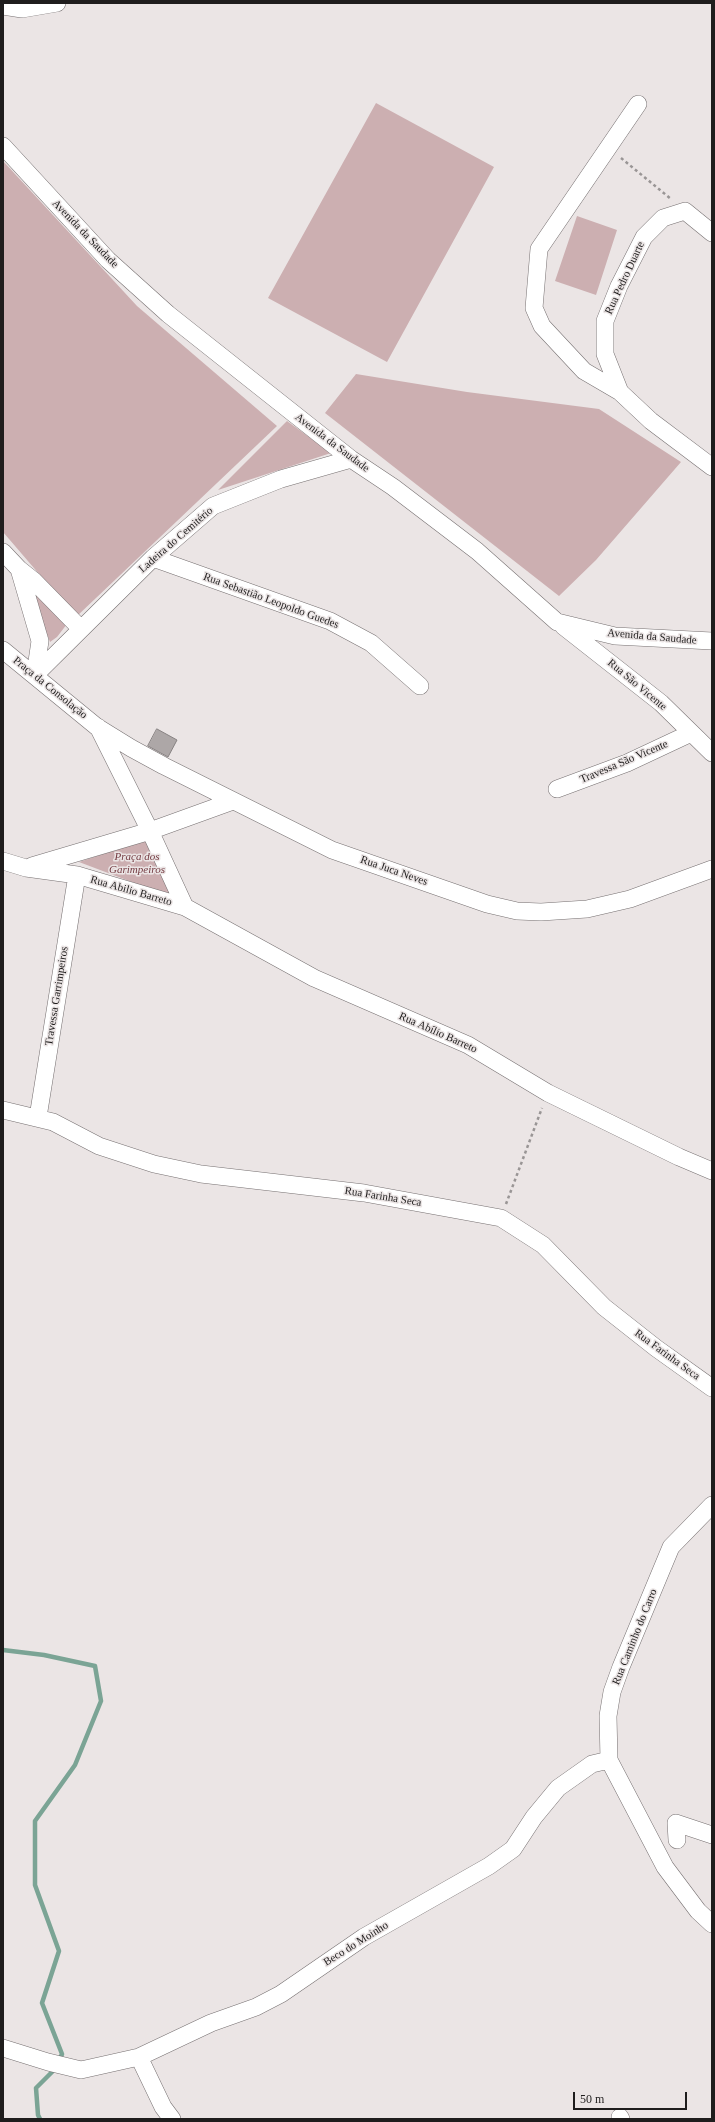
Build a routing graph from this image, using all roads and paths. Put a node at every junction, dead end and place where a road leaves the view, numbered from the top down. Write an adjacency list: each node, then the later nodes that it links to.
1 (57, 3): 2 (street)
2 (3, 6)
3 (638, 104): 5 (street)
4 (3, 146): 9 (street, Avenida da Saudade)
5 (608, 148): 6 (path); 8 (street)
6 (686, 211): 7 (street); 8 (street, Rua Pedro Duarte)
7 (712, 233)
8 (620, 392): 10 (street, Rua Pedro Duarte)
9 (351, 459): 12 (street, Ladeira do Cemitério); 14 (street, Avenida da Saudade)
10 (712, 467)
11 (3, 552): 13 (street)
12 (153, 558): 15 (street, Ladeira do Cemitério); 19 (street, Rua Sebastião Leopoldo Guedes)
13 (19, 569): 15 (street); 18 (street)
14 (557, 622): 16 (street, Avenida da Saudade); 21 (street, Rua São Vicente)
15 (81, 629): 18 (street, Ladeira do Cemitério)
16 (712, 641)
17 (3, 650): 18 (street, Praça da Consolação)
18 (35, 675): 20 (street, Praça da Consolação)
19 (420, 686)
20 (98, 727): 24 (street, Rua Juca Neves); 25 (street)
21 (690, 733): 22 (street, Rua São Vicente); 23 (street, Travessa São Vicente)
22 (712, 753)
23 (557, 789)
24 (233, 801): 25 (street); 28 (street, Rua Juca Neves)
25 (150, 831): 27 (street); 30 (street)
26 (3, 861): 27 (street, Rua Abilio Barreto)
27 (26, 868): 29 (street, Rua Abilio Barreto)
28 (712, 869)
29 (77, 875): 30 (street, Rua Abilio Barreto); 33 (street, Travessa Garrimpeiros)
30 (185, 907): 31 (street, Rua Abílio Barreto)
31 (548, 1094): 34 (street, Rua Abílio Barreto); 35 (path)
32 (3, 1110): 33 (street, Rua Farinha Seca)
33 (38, 1117): 35 (street, Rua Farinha Seca)
34 (712, 1171)
35 (501, 1218): 36 (street, Rua Farinha Seca)
36 (712, 1388)
37 (712, 1505): 38 (street, Rua Caminho do Carro)
38 (609, 1760): 41 (street, Rua Caminho do Carro); 43 (street, Beco do Moinho)
39 (712, 1835): 40 (street)
40 (677, 1840)
41 (712, 1924)
42 (3, 2048): 43 (street, Beco do Moinho)
43 (139, 2057): 44 (street)
44 (172, 2119)

